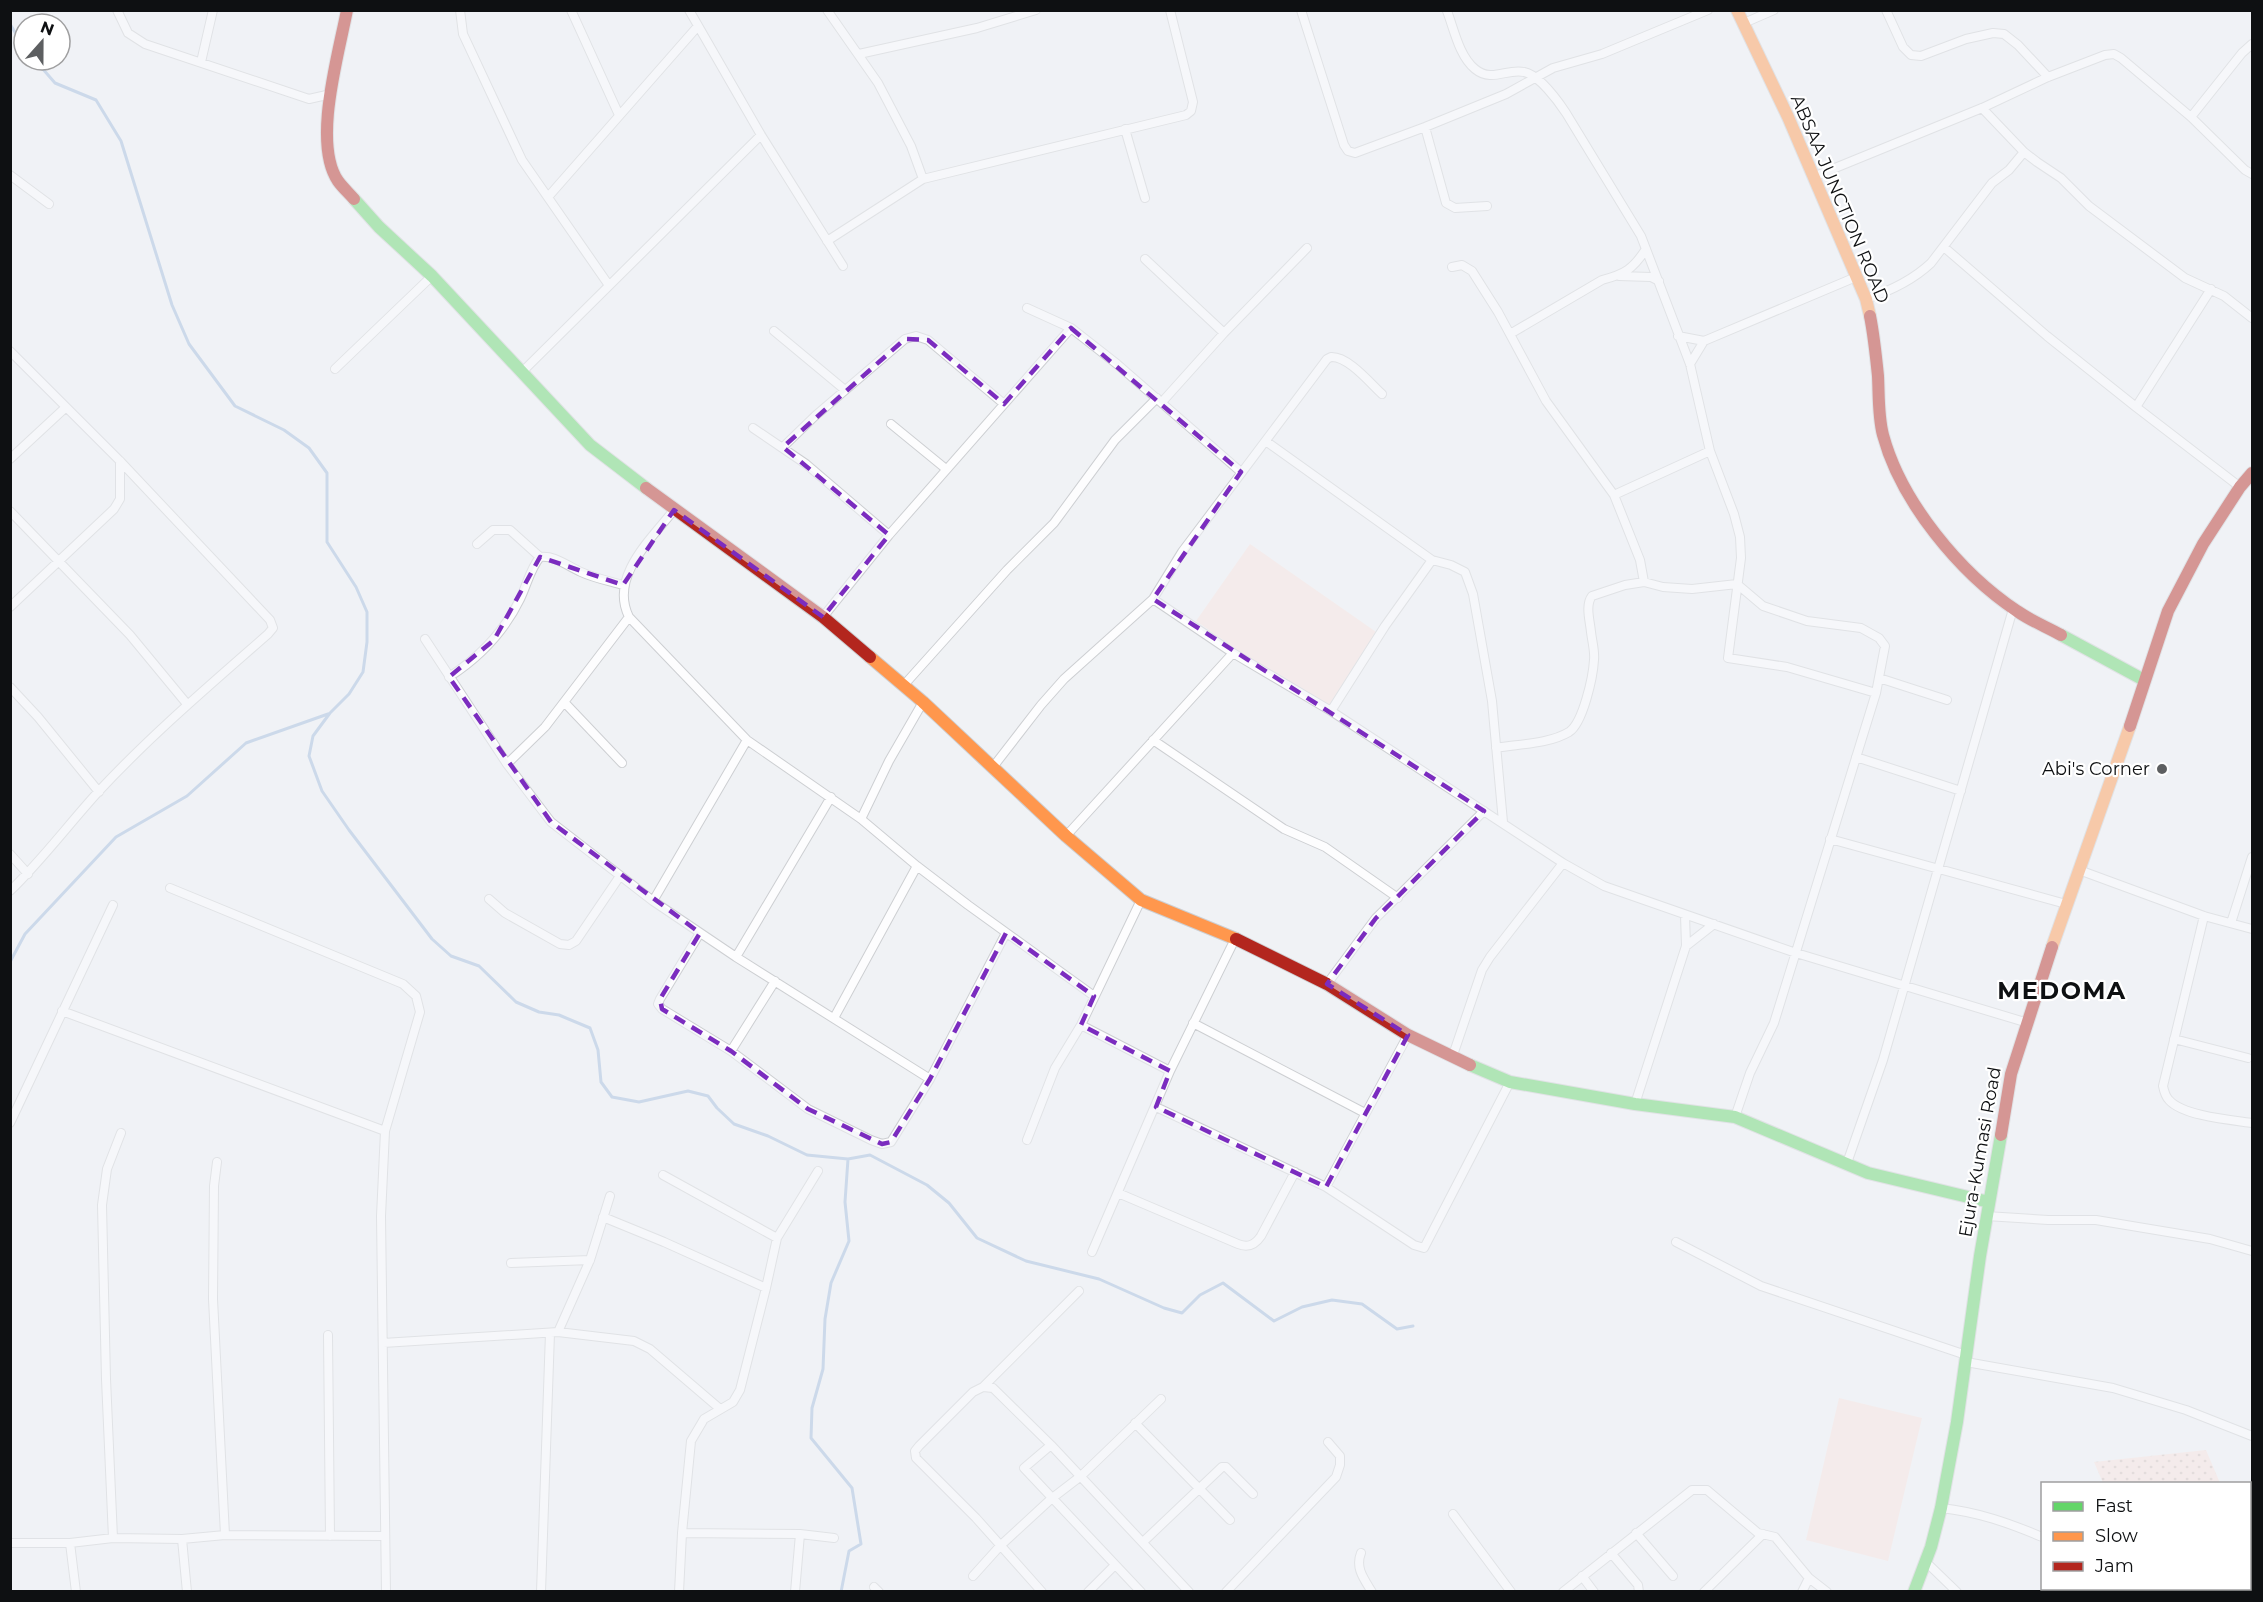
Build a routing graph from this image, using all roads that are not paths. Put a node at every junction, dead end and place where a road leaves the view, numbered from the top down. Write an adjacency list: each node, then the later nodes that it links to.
1 (117, 10): 20 (street)
2 (213, 10): 20 (street)
3 (347, 10): 23 (street)
4 (460, 10): 35 (street)
5 (572, 10): 25 (street)
6 (689, 10): 17 (street)
7 (827, 10): 19 (street)
8 (1036, 10): 19 (street)
9 (1170, 10): 28 (street)
10 (1301, 10): 27 (street)
11 (1708, 10): 22 (street)
12 (1737, 10): 16 (street, ABSAA JUNCTION ROAD)
13 (1774, 10): 16 (street)
14 (1886, 10): 21 (street)
15 (1447, 11): 22 (street)
16 (1744, 23): 33 (street, ABSAA JUNCTION ROAD)
17 (698, 26): 25 (street); 29 (street)
18 (2253, 44): 26 (street)
19 (859, 54): 34 (street)
20 (201, 62): 23 (street)
21 (2048, 77): 24 (street); 26 (street)
22 (1535, 78): 27 (street); 42 (street)
23 (331, 94): 46 (street)
24 (1982, 108): 30 (street); 33 (street)
25 (619, 116): 35 (street)
26 (2191, 117): 31 (street)
27 (1425, 128): 38 (street)
28 (1125, 129): 34 (street); 36 (street)
29 (761, 135): 39 (street); 50 (street)
30 (2024, 152): 41 (street); 51 (street)
31 (2253, 174)
32 (10, 175): 37 (street)
33 (1813, 177): 48 (street, ABSAA JUNCTION ROAD)
34 (923, 178): 39 (street)
35 (548, 197): 50 (street)
36 (1145, 198)
37 (49, 204)
38 (1487, 206)
39 (827, 241): 44 (street)
40 (1307, 248): 57 (street)
41 (1945, 248): 52 (street); 69 (street)
42 (1646, 249): 47 (street); 49 (street)
43 (1144, 259): 57 (street)
44 (843, 266)
45 (1452, 267): 58 (street)
46 (432, 276): 63 (street); 64 (street)
47 (1618, 276): 49 (street); 58 (street)
48 (1856, 277): 52 (street, ABSAA JUNCTION ROAD); 60 (street)
49 (1659, 281): 59 (street)
50 (608, 285): 64 (street)
51 (2211, 289): 54 (street); 69 (street)
52 (1866, 299): 95 (street, ABSAA JUNCTION ROAD)
53 (1027, 308): 55 (street)
54 (2253, 318)
55 (1071, 328): 67 (street); 68 (street)
56 (774, 331): 65 (street)
57 (1224, 333): 67 (street)
58 (1510, 334): 82 (street)
59 (1678, 336): 60 (street); 62 (street)
60 (1704, 341): 62 (street)
61 (10, 351): 70 (street)
62 (1690, 364): 75 (street)
63 (335, 369)
64 (522, 372): 83 (street)
65 (845, 390): 68 (street); 74 (street)
66 (1382, 394): 73 (street)
67 (1160, 400): 79 (street); 103 (street)
68 (1004, 404): 78 (street)
69 (2136, 407): 81 (street)
70 (65, 408): 76 (street); 77 (street)
71 (891, 424): 78 (street)
72 (753, 428): 74 (street)
73 (1267, 442): 79 (street); 89 (street)
74 (783, 447): 85 (street)
75 (1710, 451): 82 (street); 91 (street)
76 (10, 459)
77 (120, 461): 88 (street); 109 (street)
78 (946, 469): 85 (street)
79 (1241, 472): 93 (street)
80 (2253, 473): 81 (street, Ejura-Kumasi Road)
81 (2240, 487): 102 (street, Ejura-Kumasi Road)
82 (1614, 495): 90 (street)
83 (674, 510): 92 (street); 97 (street)
84 (10, 511): 88 (street)
85 (889, 535): 97 (street)
86 (477, 544): 87 (street)
87 (540, 557): 92 (street); 100 (street)
88 (58, 560): 94 (street); 109 (street)
89 (1432, 560): 110 (street); 113 (street)
90 (1644, 582): 91 (street); 113 (street)
91 (1737, 584): 101 (street); 105 (street)
92 (623, 585): 96 (street)
93 (1154, 598): 99 (street); 117 (street)
94 (10, 607)
95 (2013, 609): 102 (street, ABSAA JUNCTION ROAD); 118 (street)
96 (628, 617): 108 (street); 111 (street)
97 (823, 617): 103 (street)
98 (424, 639): 100 (street)
99 (1233, 653): 110 (street); 112 (street)
100 (449, 677): 116 (street)
101 (1879, 678): 105 (street); 106 (street)
102 (2144, 680): 131 (street, Ejura-Kumasi Road)
103 (904, 686): 107 (street)
104 (10, 687): 119 (street)
105 (1876, 693): 114 (street)
106 (1947, 700)
107 (923, 702): 117 (street); 122 (street)
108 (564, 703): 115 (street); 116 (street)
109 (187, 704): 119 (street)
110 (1331, 711): 121 (street)
111 (747, 740): 120 (street); 139 (street)
112 (1153, 740): 124 (street); 136 (street)
113 (1496, 748): 123 (street)
114 (1856, 757): 118 (street); 125 (street)
115 (622, 763)
116 (507, 764): 133 (street)
117 (993, 767): 124 (street)
118 (1961, 791): 130 (street)
119 (99, 792): 132 (street)
120 (831, 797): 122 (street); 152 (street)
121 (1484, 811): 123 (street); 136 (street)
122 (861, 819): 129 (street)
123 (1503, 822): 128 (street)
124 (1066, 836): 138 (street)
125 (1830, 839): 130 (street); 151 (street)
126 (10, 854): 132 (street)
127 (2253, 857): 144 (street)
128 (1563, 863): 142 (street); 165 (street)
129 (917, 866): 148 (street); 158 (street)
130 (1937, 867): 140 (street); 155 (street)
131 (2079, 870): 140 (street, Ejura-Kumasi Road); 143 (street)
132 (28, 874): 135 (street)
133 (620, 876): 137 (street); 139 (street)
134 (170, 888): 176 (street)
135 (10, 891)
136 (1398, 898): 154 (street)
137 (489, 899)
138 (1141, 900): 149 (street); 156 (street)
139 (653, 901): 147 (street)
140 (2066, 904): 160 (street, Ejura-Kumasi Road)
141 (113, 905): 157 (street)
142 (1685, 915): 145 (street); 150 (street)
143 (2204, 916): 144 (street); 163 (street)
144 (2231, 923): 146 (street)
145 (1714, 924): 150 (street); 151 (street)
146 (2253, 929)
147 (700, 933): 152 (street); 164 (street)
148 (1006, 933): 156 (street); 168 (street)
149 (1235, 939): 154 (street); 159 (street)
150 (1686, 946): 170 (street)
151 (1796, 953): 155 (street); 173 (street)
152 (736, 957): 153 (street)
153 (775, 981): 158 (street); 164 (street)
154 (1328, 984): 162 (street)
155 (1904, 987): 160 (street); 180 (street)
156 (1094, 996): 161 (street)
157 (62, 1011): 174 (street); 176 (street)
158 (834, 1018): 168 (street)
159 (1193, 1023): 167 (street); 172 (street)
160 (2028, 1023): 187 (street, Ejura-Kumasi Road)
161 (1081, 1025): 167 (street); 178 (street)
162 (1408, 1035): 165 (street); 172 (street)
163 (2174, 1039): 166 (street); 175 (street)
164 (731, 1051): 168 (street)
165 (1452, 1058): 169 (street)
166 (2248, 1058)
167 (1170, 1071): 171 (street)
168 (930, 1079)
169 (1510, 1082): 170 (street); 184 (street)
170 (1635, 1104): 173 (street)
171 (1156, 1107): 182 (street); 185 (street)
172 (1365, 1113): 184 (street)
173 (1735, 1117): 180 (street)
174 (10, 1123)
175 (2253, 1123)
176 (385, 1131): 200 (street)
177 (121, 1132): 224 (street)
178 (1027, 1140)
179 (217, 1161): 220 (street)
180 (1847, 1163): 187 (street)
181 (818, 1171): 190 (street)
182 (1294, 1172): 184 (street); 185 (street)
183 (663, 1175): 190 (street)
184 (1326, 1187)
185 (1118, 1193): 193 (street)
186 (610, 1196): 189 (street)
187 (1989, 1202): 188 (street, Ejura-Kumasi Road)
188 (1986, 1216): 192 (street); 201 (street, Ejura-Kumasi Road)
189 (603, 1217): 194 (street); 196 (street)
190 (777, 1238): 196 (street)
191 (1676, 1242): 201 (street)
192 (2253, 1251)
193 (1092, 1252)
194 (590, 1260): 195 (street); 198 (street)
195 (511, 1263)
196 (766, 1288): 204 (street)
197 (1079, 1291): 202 (street)
198 (554, 1333): 200 (street); 204 (street); 242 (street)
199 (328, 1335): 221 (street)
200 (383, 1343): 222 (street)
201 (1966, 1359): 206 (street); 213 (street, Ejura-Kumasi Road)
202 (983, 1387): 208 (street); 230 (street)
203 (1161, 1399): 205 (street)
204 (719, 1408): 216 (street)
205 (1135, 1423): 209 (street); 210 (street)
206 (2253, 1436)
207 (1328, 1442): 249 (street)
208 (1050, 1445): 209 (street); 212 (street)
209 (1081, 1476): 212 (street); 227 (street)
210 (1198, 1488): 211 (street); 215 (street); 227 (street)
211 (1253, 1494)
212 (1051, 1499): 230 (street); 234 (street)
213 (1941, 1508): 223 (street); 233 (street, Ejura-Kumasi Road)
214 (1453, 1514): 251 (street)
215 (1230, 1520)
216 (682, 1533): 218 (street); 243 (street)
217 (1636, 1533): 219 (street); 232 (street); 237 (street)
218 (800, 1534): 225 (street); 244 (street)
219 (1763, 1534): 238 (street); 255 (street)
220 (225, 1535): 221 (street); 226 (street)
221 (330, 1536): 222 (street)
222 (385, 1536): 241 (street)
223 (2041, 1536)
224 (113, 1538): 226 (street); 229 (street)
225 (834, 1538)
226 (182, 1539): 240 (street)
227 (1143, 1542): 248 (street)
228 (10, 1543): 229 (street)
229 (70, 1543): 239 (street)
230 (1000, 1546): 235 (street); 245 (street)
231 (1361, 1552): 250 (street)
232 (1611, 1553): 236 (street); 254 (street)
233 (1926, 1562): 258 (street, Ejura-Kumasi Road); 259 (street)
234 (1115, 1565): 246 (street); 247 (street)
235 (973, 1576)
236 (1582, 1576): 252 (street); 253 (street)
237 (1673, 1576)
238 (1809, 1578): 256 (street); 257 (street)
239 (76, 1592)
240 (187, 1592)
241 (386, 1592)
242 (541, 1592)
243 (679, 1592)
244 (795, 1592)
245 (1042, 1592)
246 (1088, 1592)
247 (1141, 1592)
248 (1190, 1592)
249 (1226, 1592)
250 (1372, 1592)
251 (1511, 1592)
252 (1563, 1592)
253 (1594, 1592)
254 (1639, 1592)
255 (1704, 1592)
256 (1803, 1592)
257 (1827, 1592)
258 (1914, 1592)
259 (1958, 1592)

